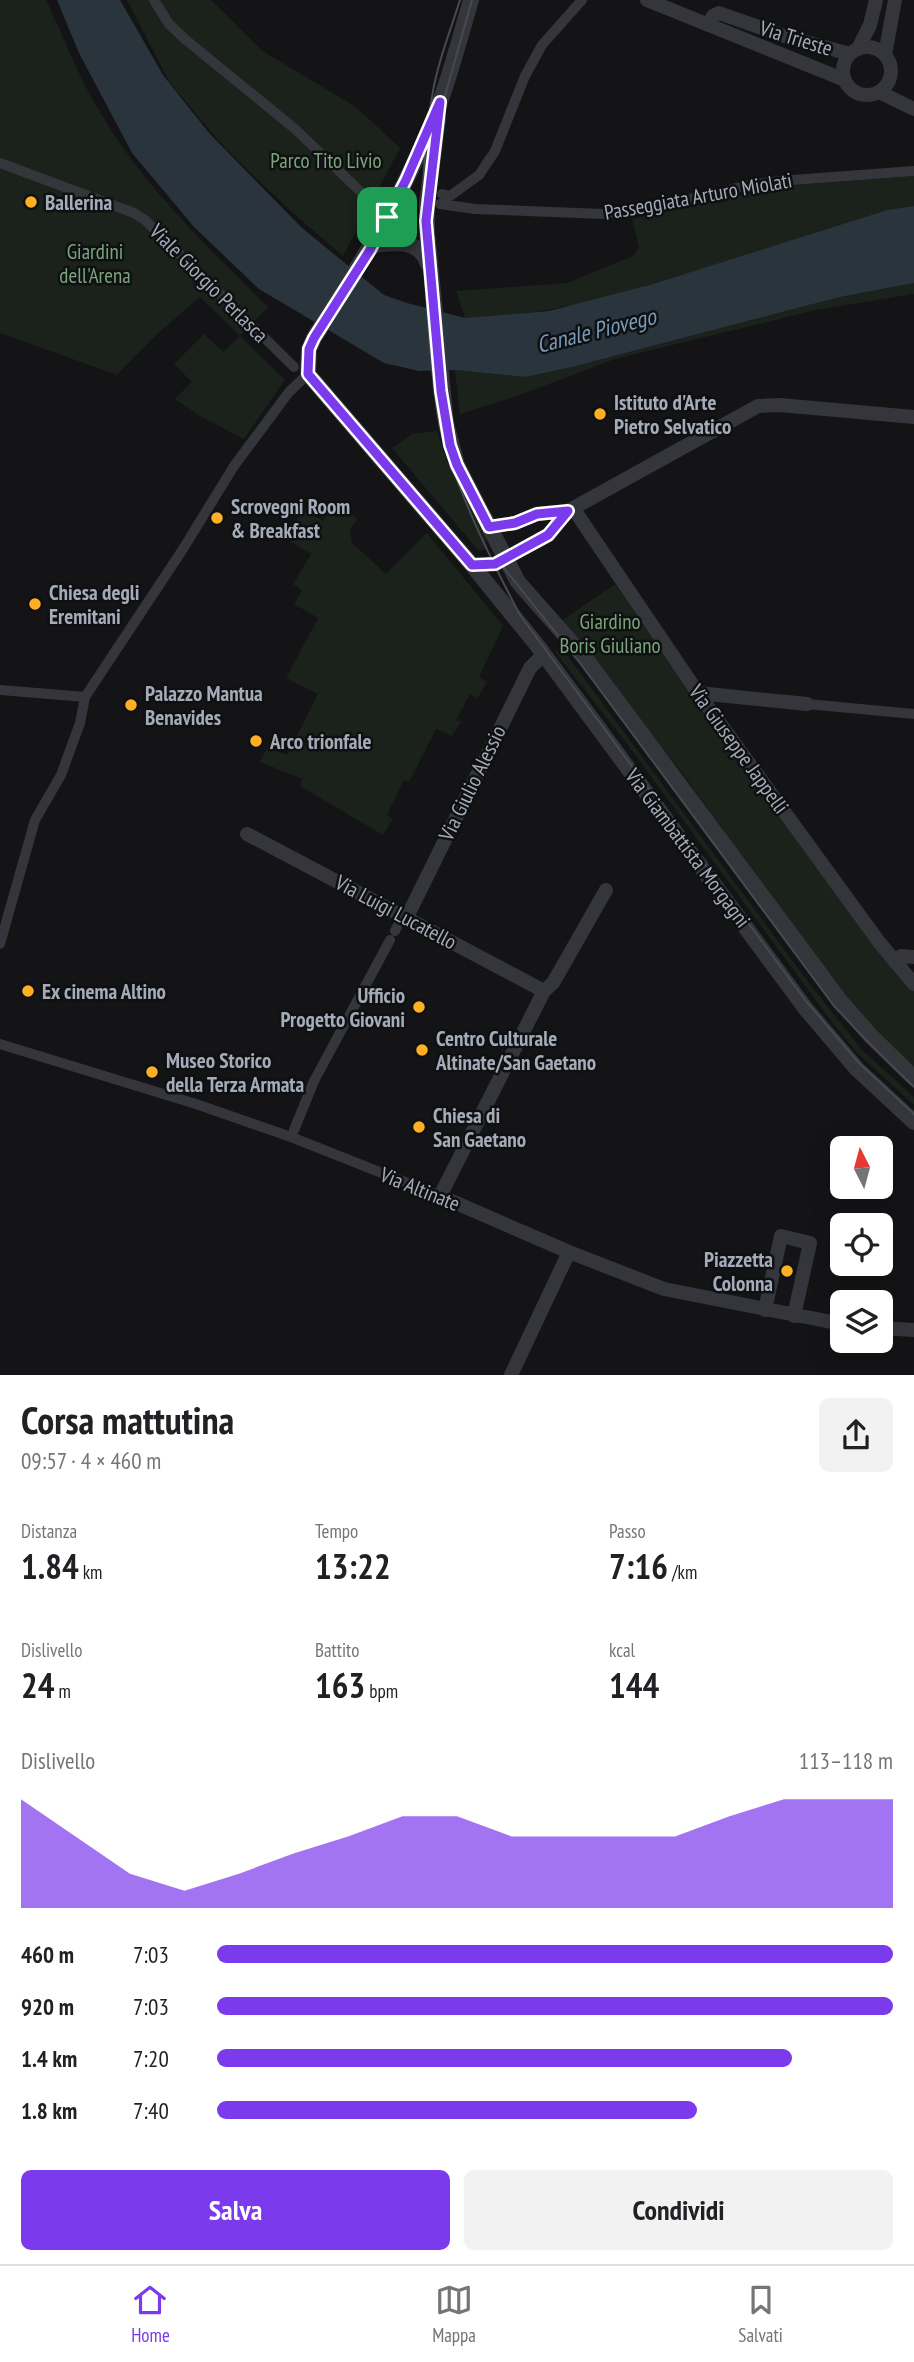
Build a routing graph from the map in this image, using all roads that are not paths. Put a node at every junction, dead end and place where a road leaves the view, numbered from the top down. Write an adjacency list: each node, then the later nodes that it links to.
1 (154, 0): 16 (street)
2 (471, 0): 12 (street)
3 (582, 0): 15 (street, Passeggiata Arturo Miolati)
4 (647, 0): 7 (street, Via Trieste)
5 (876, 0): 8 (street)
6 (895, 0): 9 (street)
7 (708, 25): 8 (street, Via Trieste); 10 (street, Via Trieste)
8 (854, 52): 9 (street, Via Trieste); 10 (street, Via Trieste)
9 (885, 55): 11 (street)
10 (845, 80): 11 (street, Via Trieste)
11 (879, 92): 13 (street, Via Trieste)
12 (440, 102): 16 (street); 18 (street, Via Giambattista Morgagni)
13 (914, 109)
14 (0, 163): 19 (street, Viale Giorgio Perlasca)
15 (914, 170)
16 (387, 217): 17 (street)
17 (371, 248): 18 (street); 19 (street)
18 (430, 274): 22 (street, Via Giambattista Morgagni)
19 (301, 370): 24 (street, Via Giambattista Morgagni); 28 (street)
20 (914, 417): 21 (street)
21 (570, 510): 22 (street); 23 (street); 27 (street, Via Giuseppe Jappelli)
22 (489, 527): 23 (street, Via Giambattista Morgagni)
23 (504, 558): 24 (street); 40 (street, Via Giambattista Morgagni)
24 (472, 565): 25 (street, Via Giambattista Morgagni)
25 (544, 654): 33 (street, Via Giulio Alessio); 41 (street, Via Giambattista Morgagni)
26 (0, 690): 28 (street)
27 (698, 693): 29 (street); 36 (street, Via Giuseppe Jappelli)
28 (85, 697): 34 (street)
29 (807, 704): 30 (street)
30 (914, 714)
31 (247, 834): 33 (street, Via Luigi Lucatello)
32 (606, 890): 38 (street)
33 (397, 928): 38 (street, Via Luigi Lucatello); 42 (street, Via Giulio Alessio)
34 (0, 944)
35 (914, 957): 36 (street)
36 (895, 962): 37 (street, Via Giuseppe Jappelli)
37 (914, 984)
38 (544, 991): 43 (street)
39 (0, 1044): 43 (street, Via Altinate)
40 (914, 1078)
41 (914, 1122)
42 (294, 1130)
43 (440, 1196): 44 (street, Via Altinate)
44 (569, 1252): 45 (street, Via Altinate); 50 (street)
45 (765, 1310): 46 (street, Via Altinate); 46 (street)
46 (794, 1316): 47 (street, Via Altinate)
47 (830, 1322)
48 (893, 1329): 49 (street)
49 (914, 1330)
50 (512, 1375)

